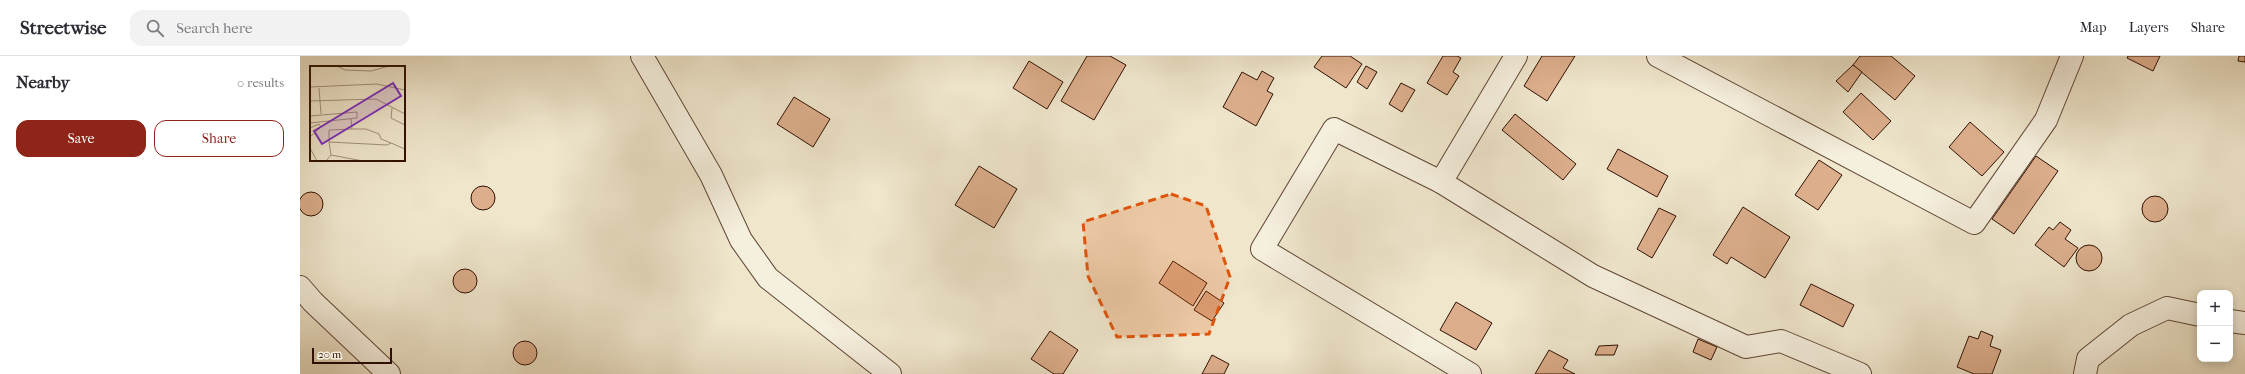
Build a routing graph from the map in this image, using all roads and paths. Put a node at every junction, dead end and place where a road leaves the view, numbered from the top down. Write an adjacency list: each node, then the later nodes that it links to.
1 (642, 56): 11 (street)
2 (1516, 56): 5 (street)
3 (1658, 56): 4 (street)
4 (2072, 56)
5 (1441, 182): 12 (street); 13 (street)
6 (300, 287): 10 (street)
7 (2197, 314): 14 (street)
8 (2233, 321): 9 (street)
9 (2245, 323)
10 (389, 374)
11 (890, 374)
12 (1470, 374)
13 (1860, 374)
14 (2085, 374)

